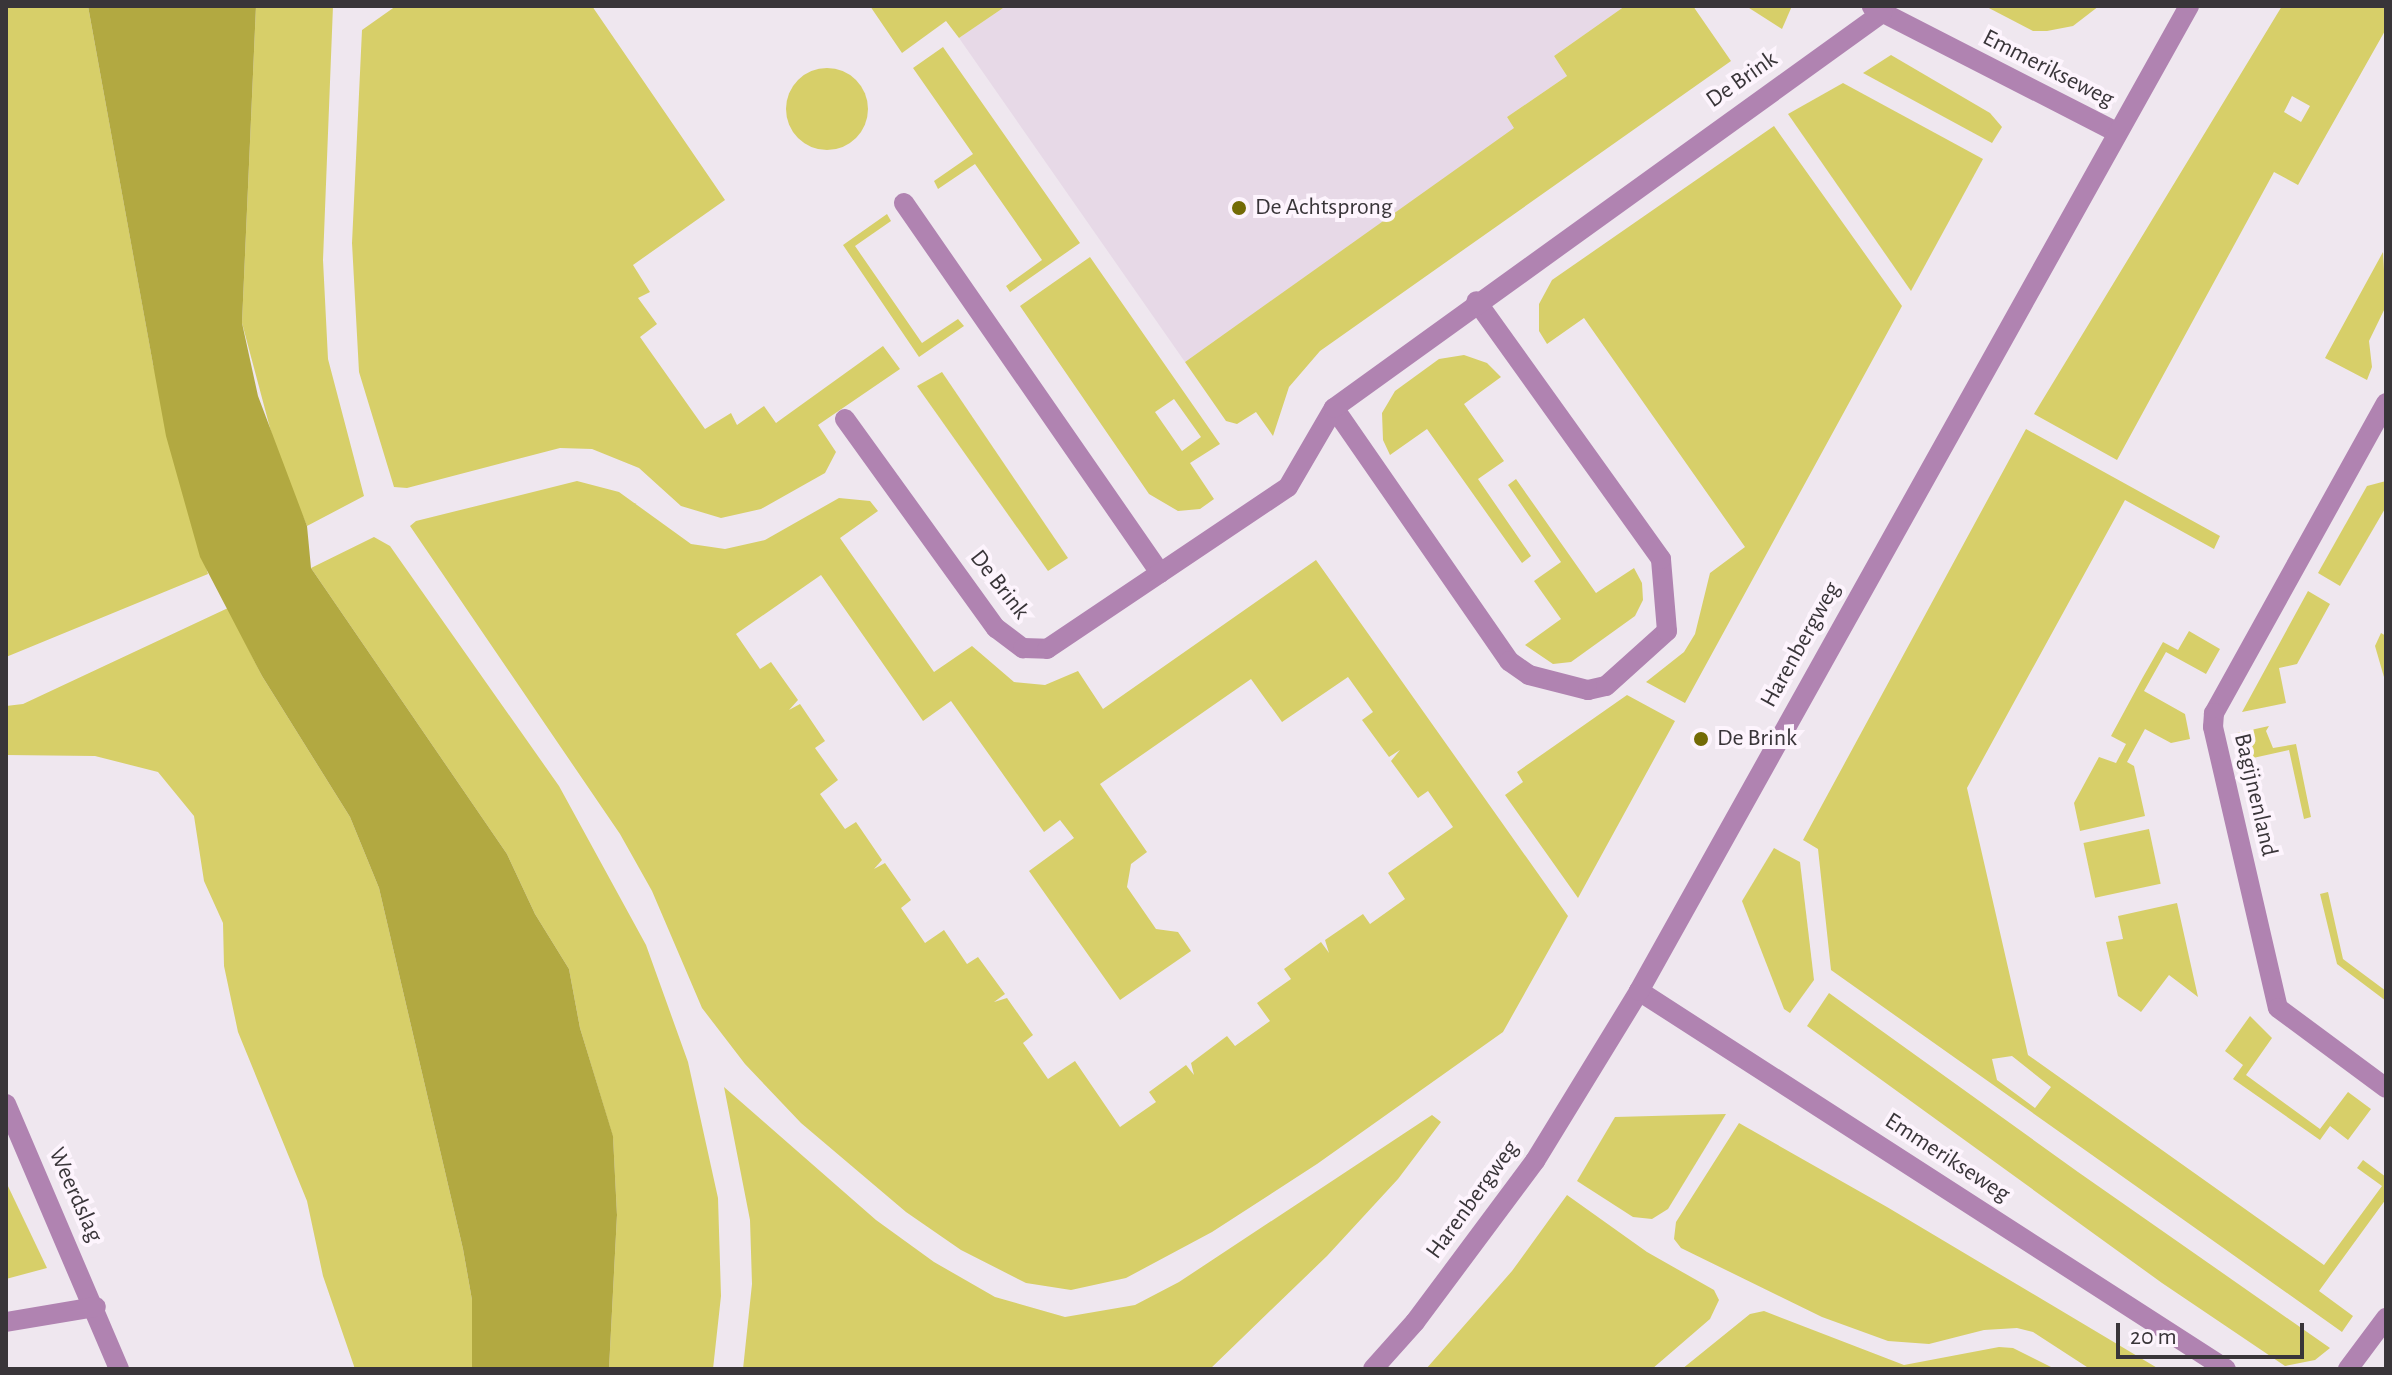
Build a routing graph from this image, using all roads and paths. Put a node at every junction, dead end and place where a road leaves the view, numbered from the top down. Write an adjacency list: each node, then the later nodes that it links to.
1 (2189, 6): 3 (street, Harenbergweg)
2 (1876, 10): 3 (street, Emmerikseweg); 5 (street, De Brink)
3 (2118, 133): 10 (street, Harenbergweg)
4 (904, 203): 9 (street)
5 (1476, 301): 7 (street, De Brink); 7 (street)
6 (2386, 403): 11 (street, Bagijnenland)
7 (1334, 408): 9 (street, De Brink)
8 (845, 419): 9 (street, De Brink)
9 (1160, 573)
10 (1639, 991): 17 (street, Harenbergweg); 18 (street, Emmerikseweg)
11 (2386, 1088)
12 (6, 1104): 13 (street, Weerdslag)
13 (96, 1307): 15 (street); 16 (street, Weerdslag)
14 (2386, 1318): 19 (street)
15 (6, 1322)
16 (119, 1369)
17 (1373, 1369)
18 (2226, 1369)
19 (2348, 1369)

